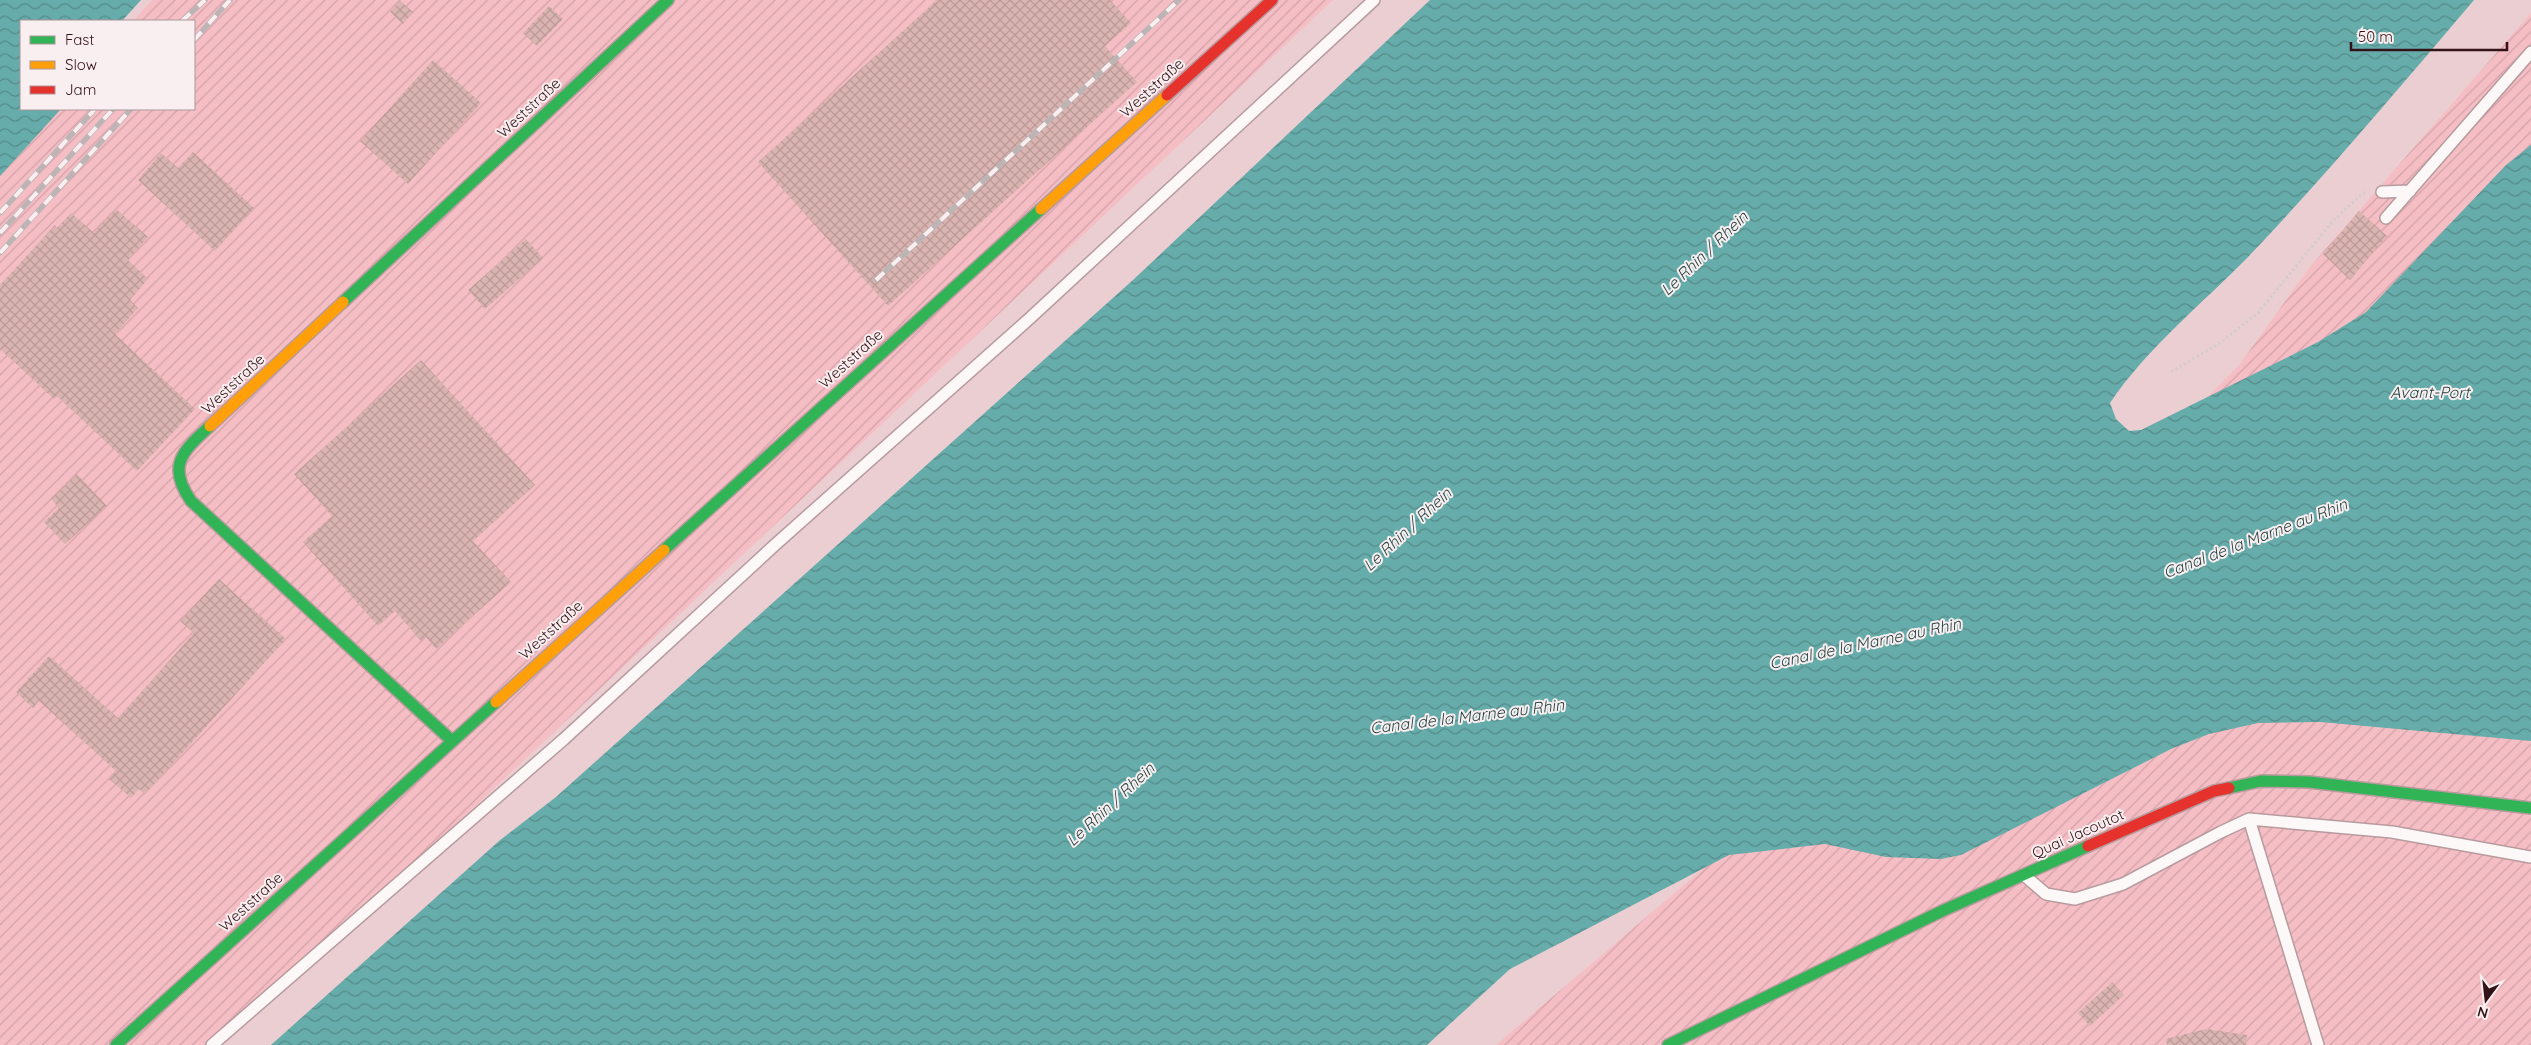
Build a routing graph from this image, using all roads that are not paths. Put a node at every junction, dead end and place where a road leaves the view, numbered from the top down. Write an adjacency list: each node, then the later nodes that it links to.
1 (668, 0): 8 (street, Weststraße)
2 (1272, 0): 8 (street, Weststraße)
3 (1374, 0): 14 (lane)
4 (2531, 52): 5 (lane)
5 (2410, 190): 6 (lane); 7 (lane)
6 (2382, 192)
7 (2386, 218)
8 (451, 740): 13 (street, Weststraße)
9 (2531, 808): 12 (street, Quai Jacoutot)
10 (2250, 819): 11 (lane); 12 (lane); 16 (lane)
11 (2531, 857)
12 (2024, 875): 15 (street, Quai Jacoutot)
13 (116, 1045)
14 (212, 1045)
15 (1668, 1045)
16 (2318, 1045)

